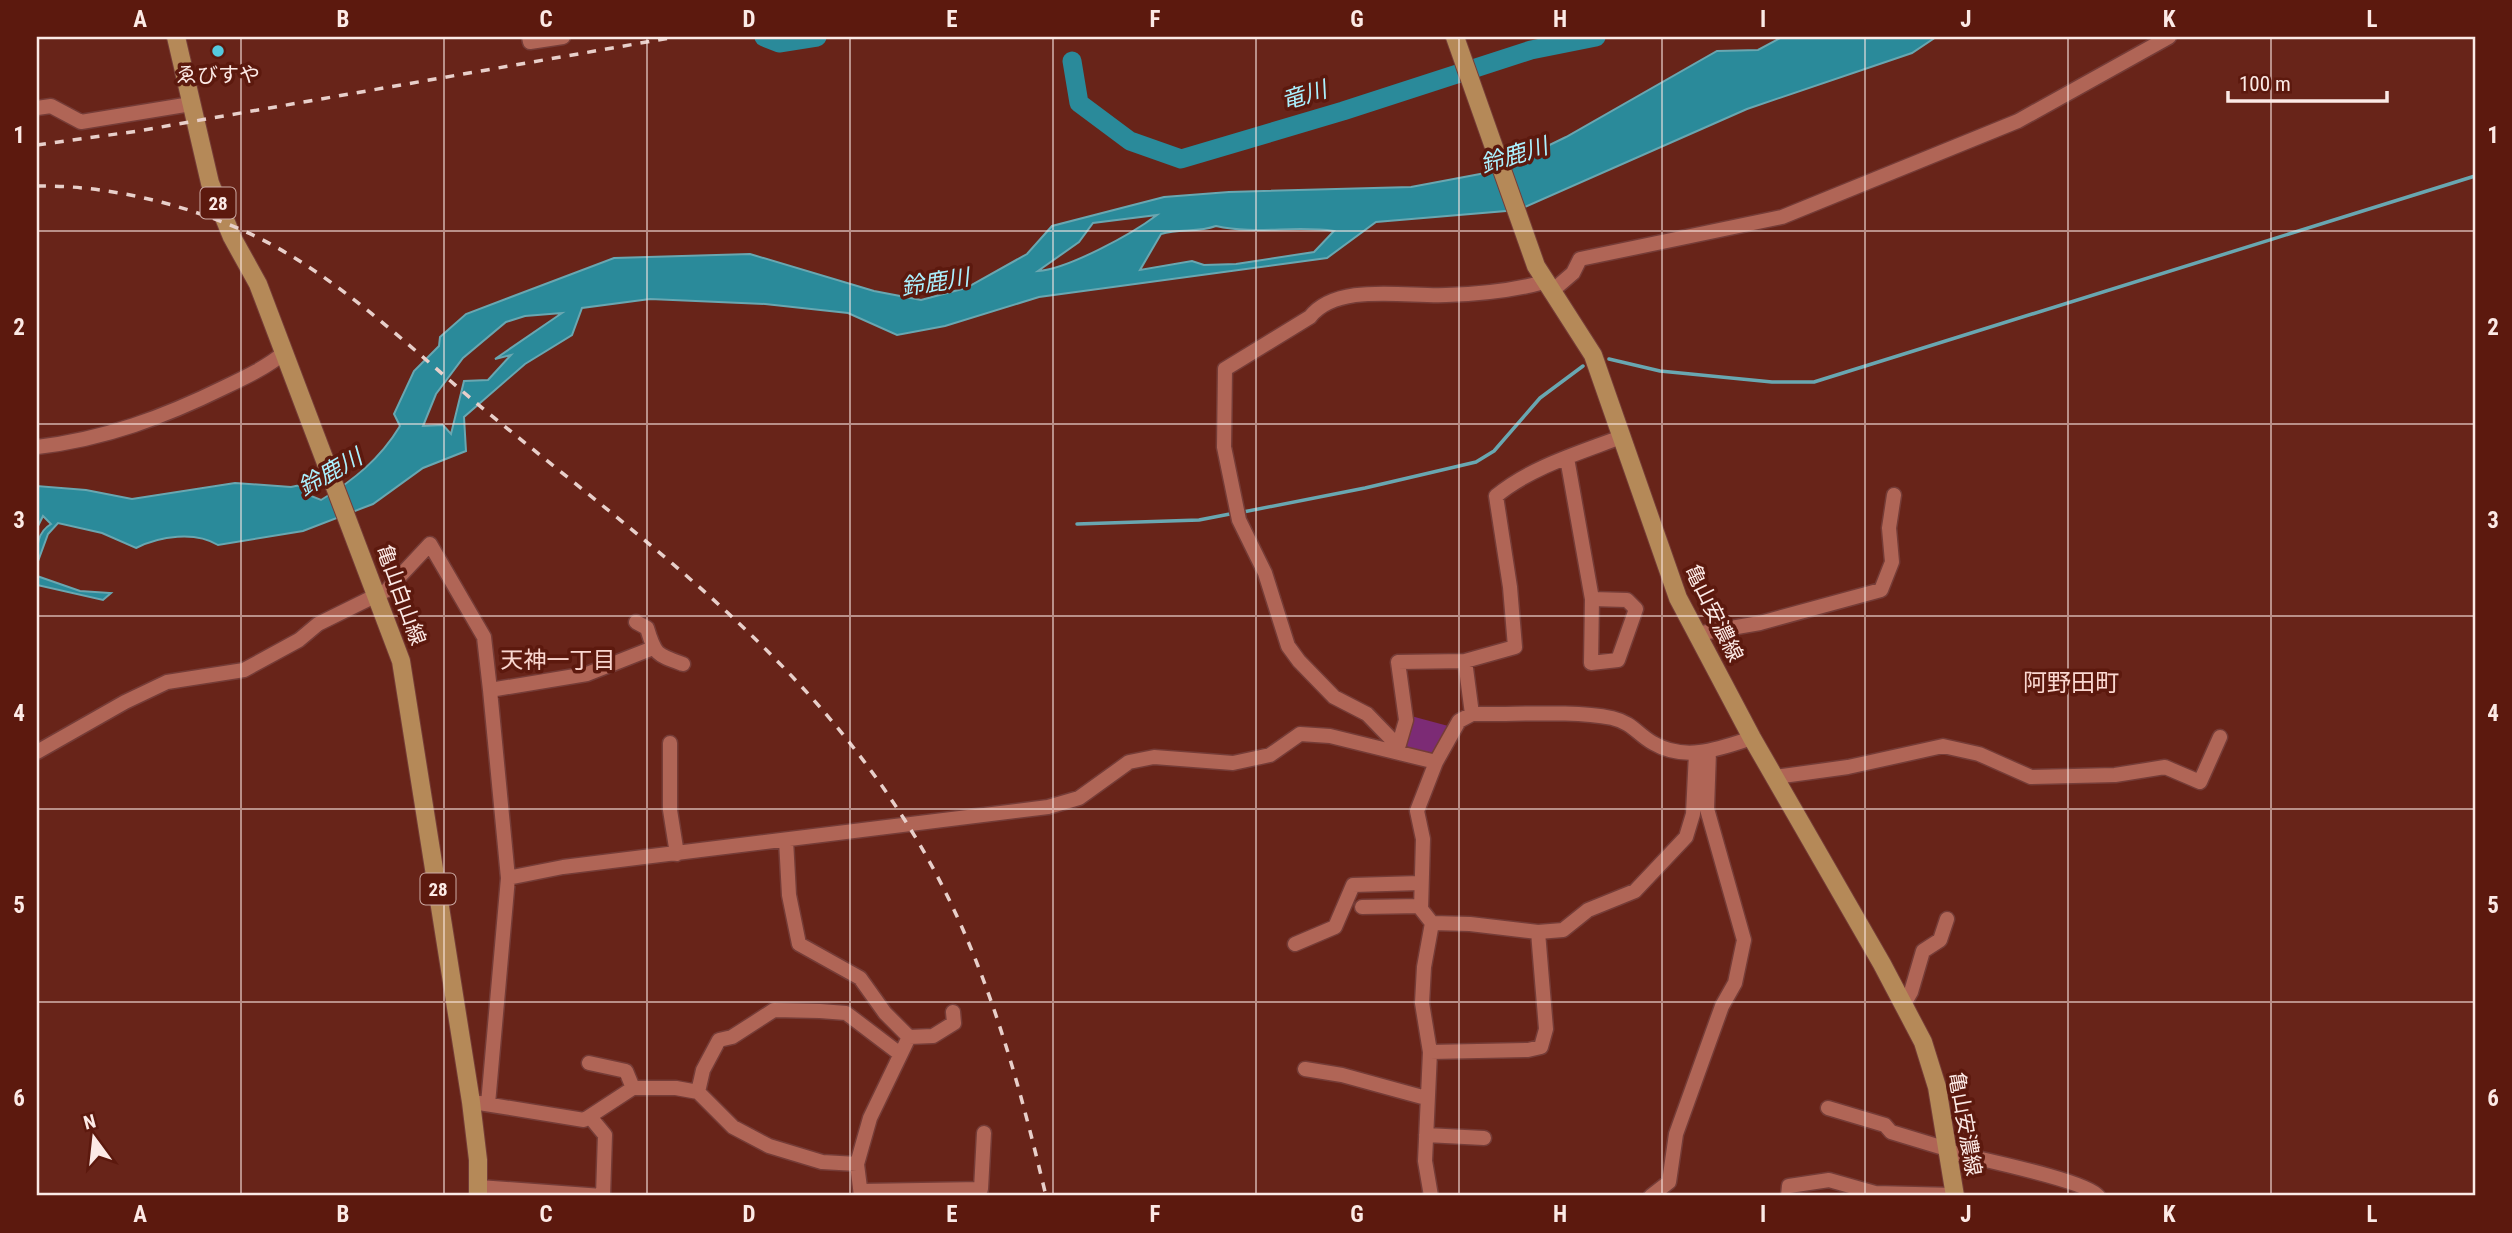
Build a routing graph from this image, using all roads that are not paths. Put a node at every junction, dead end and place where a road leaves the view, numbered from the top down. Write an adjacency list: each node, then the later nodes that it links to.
1 (176, 37): 6 (main road, 亀山白山線 / 28)
2 (528, 37): 3 (street)
3 (563, 37)
4 (1455, 37): 8 (main road, 亀山安濃線)
5 (2169, 37): 8 (street)
6 (191, 104): 7 (street); 9 (main road, 亀山白山線 / 28)
7 (37, 108)
8 (1547, 287): 10 (main road, 亀山安濃線); 26 (street)
9 (286, 356): 11 (street); 14 (main road, 亀山白山線 / 28)
10 (1621, 437): 12 (street); 17 (main road, 亀山安濃線)
11 (37, 447)
12 (1567, 458): 15 (street); 19 (street)
13 (1894, 495): 17 (street)
14 (376, 590): 21 (street); 27 (street); 51 (main road, 亀山白山線 / 28)
15 (1592, 599): 15 (street)
16 (636, 622): 18 (street)
17 (1696, 634): 24 (main road, 亀山安濃線)
18 (653, 649): 20 (street); 21 (street)
19 (1465, 662): 22 (street); 26 (street)
20 (683, 664)
21 (490, 690): 33 (street)
22 (1472, 714): 28 (street); 29 (street)
23 (2220, 737): 30 (street)
24 (1752, 738): 28 (street); 30 (main road, 亀山安濃線)
25 (670, 743): 32 (street)
26 (1398, 749): 29 (street); 31 (street)
27 (37, 752)
28 (1702, 753): 39 (street); 63 (street)
29 (1436, 762): 34 (street)
30 (1775, 777): 41 (main road, 亀山安濃線)
31 (786, 840): 32 (street); 43 (street)
32 (677, 855): 33 (street)
33 (508, 877): 51 (street)
34 (1420, 883): 35 (street); 40 (street)
35 (1421, 906): 36 (street); 38 (street)
36 (1362, 907)
37 (1947, 919): 41 (street)
38 (1432, 923): 39 (street); 44 (street)
39 (1538, 932): 44 (street)
40 (1295, 944)
41 (1904, 1004): 57 (main road, 亀山安濃線)
42 (953, 1012): 43 (street)
43 (909, 1037): 45 (street)
44 (1430, 1052): 50 (street)
45 (900, 1054): 49 (street); 58 (street)
46 (589, 1063): 48 (street)
47 (1305, 1069): 50 (street)
48 (633, 1088): 49 (street); 53 (street)
49 (698, 1091): 58 (street)
50 (1426, 1098): 55 (street)
51 (480, 1103): 53 (street); 59 (main road, 亀山白山線 / 28)
52 (1828, 1108): 57 (street)
53 (591, 1118): 61 (street)
54 (984, 1133): 60 (street)
55 (1426, 1135): 56 (street); 62 (street)
56 (1484, 1138)
57 (1947, 1150): 65 (main road, 亀山安濃線); 66 (street)
58 (857, 1164): 60 (street)
59 (478, 1191): 61 (street)
60 (862, 1193)
61 (603, 1196)
62 (1431, 1196)
63 (1651, 1196)
64 (1788, 1196): 65 (street)
65 (1954, 1196)
66 (2098, 1196)

